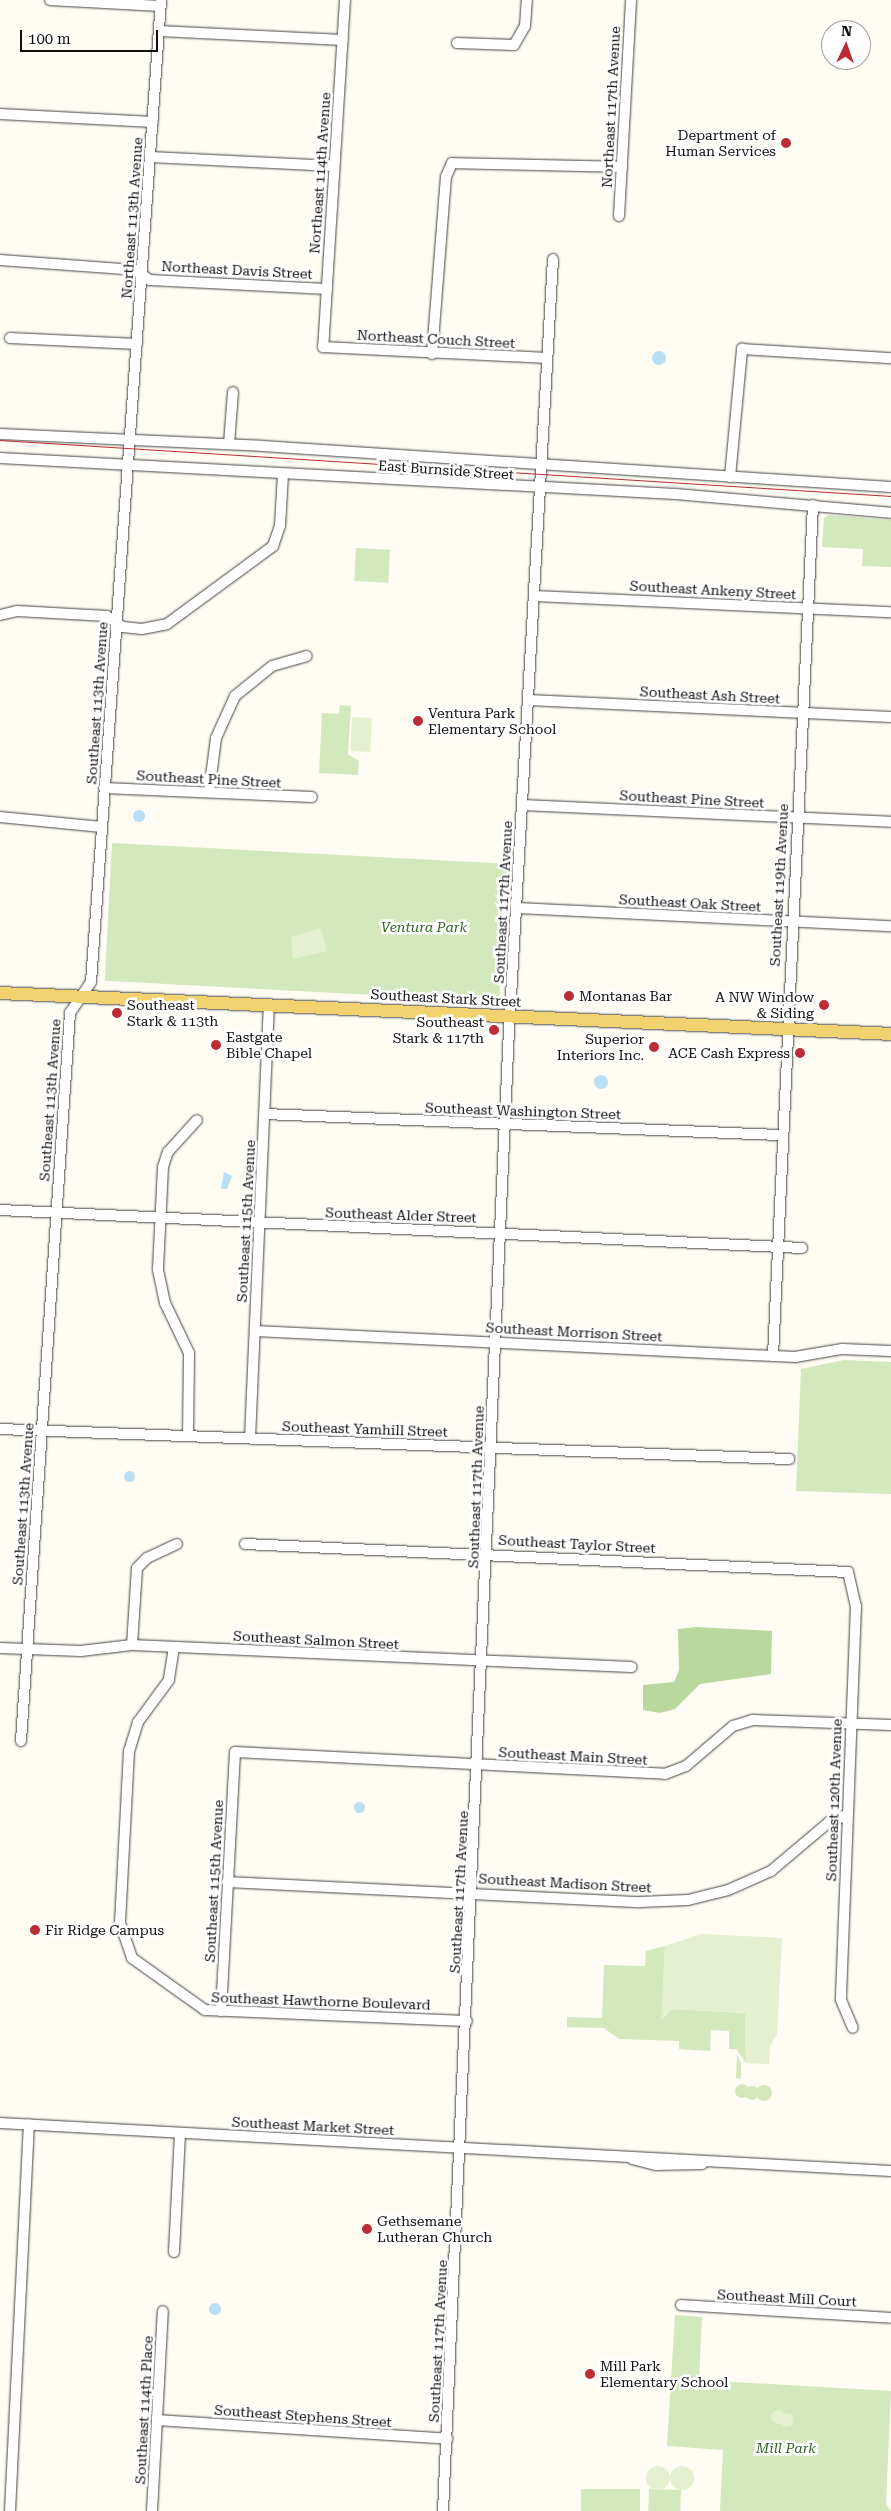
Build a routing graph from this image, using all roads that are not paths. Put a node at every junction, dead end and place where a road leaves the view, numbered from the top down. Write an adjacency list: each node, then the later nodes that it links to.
1 (50, 0): 5 (street)
2 (345, 0): 7 (street, Northeast 114th Avenue)
3 (527, 0): 8 (street)
4 (631, 0): 13 (street, Northeast 117th Avenue)
5 (160, 3): 6 (street, Northeast 113th Avenue)
6 (159, 31): 7 (street); 10 (street, Northeast 113th Avenue)
7 (343, 40): 12 (street, Northeast 114th Avenue)
8 (457, 43)
9 (0, 114): 10 (street)
10 (153, 122): 11 (street, Northeast 113th Avenue)
11 (150, 157): 12 (street); 17 (street, Northeast 113th Avenue)
12 (334, 166): 18 (street, Northeast 114th Avenue)
13 (622, 167): 14 (street, Northeast 117th Avenue); 22 (street)
14 (619, 216)
15 (553, 259): 23 (street)
16 (0, 260): 17 (street, Northeast Davis Street)
17 (142, 275): 18 (street, Northeast Davis Street); 20 (street, Northeast 113th Avenue)
18 (326, 289): 21 (street, Northeast 114th Avenue)
19 (10, 338): 20 (street)
20 (137, 344): 27 (street, Northeast 113th Avenue)
21 (323, 347): 22 (street, Northeast Couch Street)
22 (432, 354): 23 (street, Northeast Couch Street)
23 (547, 358): 31 (street)
24 (891, 358): 33 (street)
25 (233, 392): 28 (street)
26 (0, 434): 27 (street, East Burnside Street)
27 (129, 438): 28 (street, East Burnside Street); 30 (street, Southeast 113th Avenue)
28 (229, 444): 31 (street, East Burnside Street)
29 (0, 458): 30 (street, East Burnside Street)
30 (127, 464): 32 (street, East Burnside Street); 42 (street, Southeast 113th Avenue)
31 (541, 464): 33 (street, East Burnside Street); 35 (street, Southeast 117th Avenue)
32 (283, 474): 35 (street, East Burnside Street); 42 (street)
33 (730, 477): 34 (street, East Burnside Street)
34 (891, 487)
35 (540, 490): 36 (street, East Burnside Street); 38 (street, Southeast 117th Avenue)
36 (813, 505): 37 (street, East Burnside Street); 39 (street, Southeast 119th Avenue)
37 (891, 513)
38 (534, 596): 39 (street, Southeast Ankeny Street); 44 (street, Southeast 117th Avenue)
39 (808, 608): 40 (street, Southeast Ankeny Street); 45 (street, Southeast 119th Avenue)
40 (891, 612)
41 (0, 615): 42 (street)
42 (116, 622): 47 (street, Southeast 113th Avenue)
43 (307, 656): 48 (street)
44 (528, 700): 45 (street, Southeast Ash Street); 50 (street, Southeast 117th Avenue)
45 (803, 713): 46 (street, Southeast Ash Street); 52 (street, Southeast 119th Avenue)
46 (891, 717)
47 (104, 788): 48 (street, Southeast Pine Street); 54 (street, Southeast 113th Avenue)
48 (209, 792): 49 (street, Southeast Pine Street)
49 (312, 797)
50 (522, 805): 52 (street, Southeast Pine Street); 55 (street, Southeast 117th Avenue)
51 (0, 817): 54 (street)
52 (796, 817): 53 (street, Southeast Pine Street); 56 (street, Southeast 119th Avenue)
53 (891, 822)
54 (102, 827): 59 (street, Southeast 113th Avenue)
55 (517, 908): 56 (street, Southeast Oak Street); 61 (street, Southeast 117th Avenue)
56 (791, 922): 57 (street, Southeast Oak Street); 62 (street, Southeast 119th Avenue)
57 (891, 926)
58 (0, 993): 59 (main road, Southeast Stark Street)
59 (80, 997): 60 (main road, Southeast Stark Street); 69 (street, Southeast 113th Avenue)
60 (269, 1005): 61 (main road, Southeast Stark Street); 64 (street, Southeast 115th Avenue)
61 (510, 1016): 62 (main road, Southeast Stark Street); 66 (street, Southeast 117th Avenue)
62 (785, 1029): 63 (main road, Southeast Stark Street); 67 (street, Southeast 119th Avenue)
63 (891, 1034)
64 (265, 1114): 66 (street, Southeast Washington Street); 71 (street, Southeast 115th Avenue)
65 (197, 1120): 70 (street)
66 (505, 1123): 67 (street, Southeast Washington Street); 72 (street, Southeast 117th Avenue)
67 (780, 1135): 73 (street, Southeast 119th Avenue)
68 (0, 1210): 69 (street, Southeast Alder Street)
69 (56, 1213): 70 (street, Southeast Alder Street); 80 (street, Southeast 113th Avenue)
70 (159, 1217): 71 (street, Southeast Alder Street); 81 (street)
71 (260, 1222): 72 (street, Southeast Alder Street); 75 (street, Southeast 115th Avenue)
72 (500, 1232): 73 (street, Southeast Alder Street); 76 (street, Southeast 117th Avenue)
73 (777, 1246): 74 (street, Southeast Alder Street); 78 (street, Southeast 119th Avenue)
74 (802, 1248)
75 (255, 1331): 76 (street, Southeast Morrison Street); 82 (street, Southeast 115th Avenue)
76 (496, 1342): 78 (street, Southeast Morrison Street); 83 (street, Southeast 117th Avenue)
77 (891, 1351): 78 (street, Southeast Morrison Street)
78 (773, 1356)
79 (0, 1429): 80 (street, Southeast Yamhill Street)
80 (42, 1431): 81 (street, Southeast Yamhill Street); 92 (street, Southeast 113th Avenue)
81 (188, 1436): 82 (street, Southeast Yamhill Street)
82 (250, 1438): 83 (street, Southeast Yamhill Street)
83 (491, 1448): 84 (street, Southeast Yamhill Street); 87 (street, Southeast 117th Avenue)
84 (789, 1459)
85 (177, 1544): 89 (street)
86 (245, 1544): 87 (street, Southeast Taylor Street)
87 (487, 1554): 88 (street, Southeast Taylor Street); 93 (street, Southeast 117th Avenue)
88 (848, 1572): 95 (street, Southeast 120th Avenue)
89 (132, 1644): 90 (street, Southeast Salmon Street); 92 (street, Southeast Salmon Street)
90 (174, 1647): 93 (street, Southeast Salmon Street); 103 (street, Southeast Hawthorne Boulevard)
91 (0, 1648): 92 (street, Southeast Salmon Street)
92 (27, 1649): 97 (street, Southeast 113th Avenue)
93 (483, 1660): 94 (street, Southeast Salmon Street); 99 (street, Southeast 117th Avenue)
94 (632, 1667)
95 (850, 1723): 96 (street, Southeast Main Street); 99 (street, Southeast Main Street); 100 (street, Southeast 120th Avenue)
96 (891, 1725)
97 (21, 1741)
98 (235, 1752): 99 (street, Southeast Main Street); 101 (street, Southeast 115th Avenue)
99 (479, 1764): 102 (street, Southeast 117th Avenue)
100 (846, 1815): 102 (street, Southeast Madison Street); 105 (street, Southeast 120th Avenue)
101 (227, 1882): 102 (street, Southeast Madison Street); 103 (street, Southeast 115th Avenue)
102 (473, 1893): 104 (street, Southeast 117th Avenue)
103 (221, 2011): 104 (street, Southeast Hawthorne Boulevard)
104 (467, 2021): 109 (street, Southeast 117th Avenue)
105 (853, 2028)
106 (0, 2123): 107 (street, Southeast Market Street)
107 (30, 2124): 108 (street, Southeast Market Street); 117 (street)
108 (180, 2132): 109 (street, Southeast Market Street); 111 (street)
109 (462, 2150): 110 (street, Southeast Market Street); 116 (street, Southeast 117th Avenue)
110 (891, 2171)
111 (174, 2252)
112 (682, 2305): 114 (street, Southeast Mill Court)
113 (163, 2311): 115 (street, Southeast 114th Place)
114 (891, 2318)
115 (157, 2420): 116 (street, Southeast Stephens Street); 118 (street, Southeast 114th Place)
116 (447, 2439): 119 (street, Southeast 117th Avenue)
117 (10, 2511)
118 (152, 2511)
119 (443, 2511)

